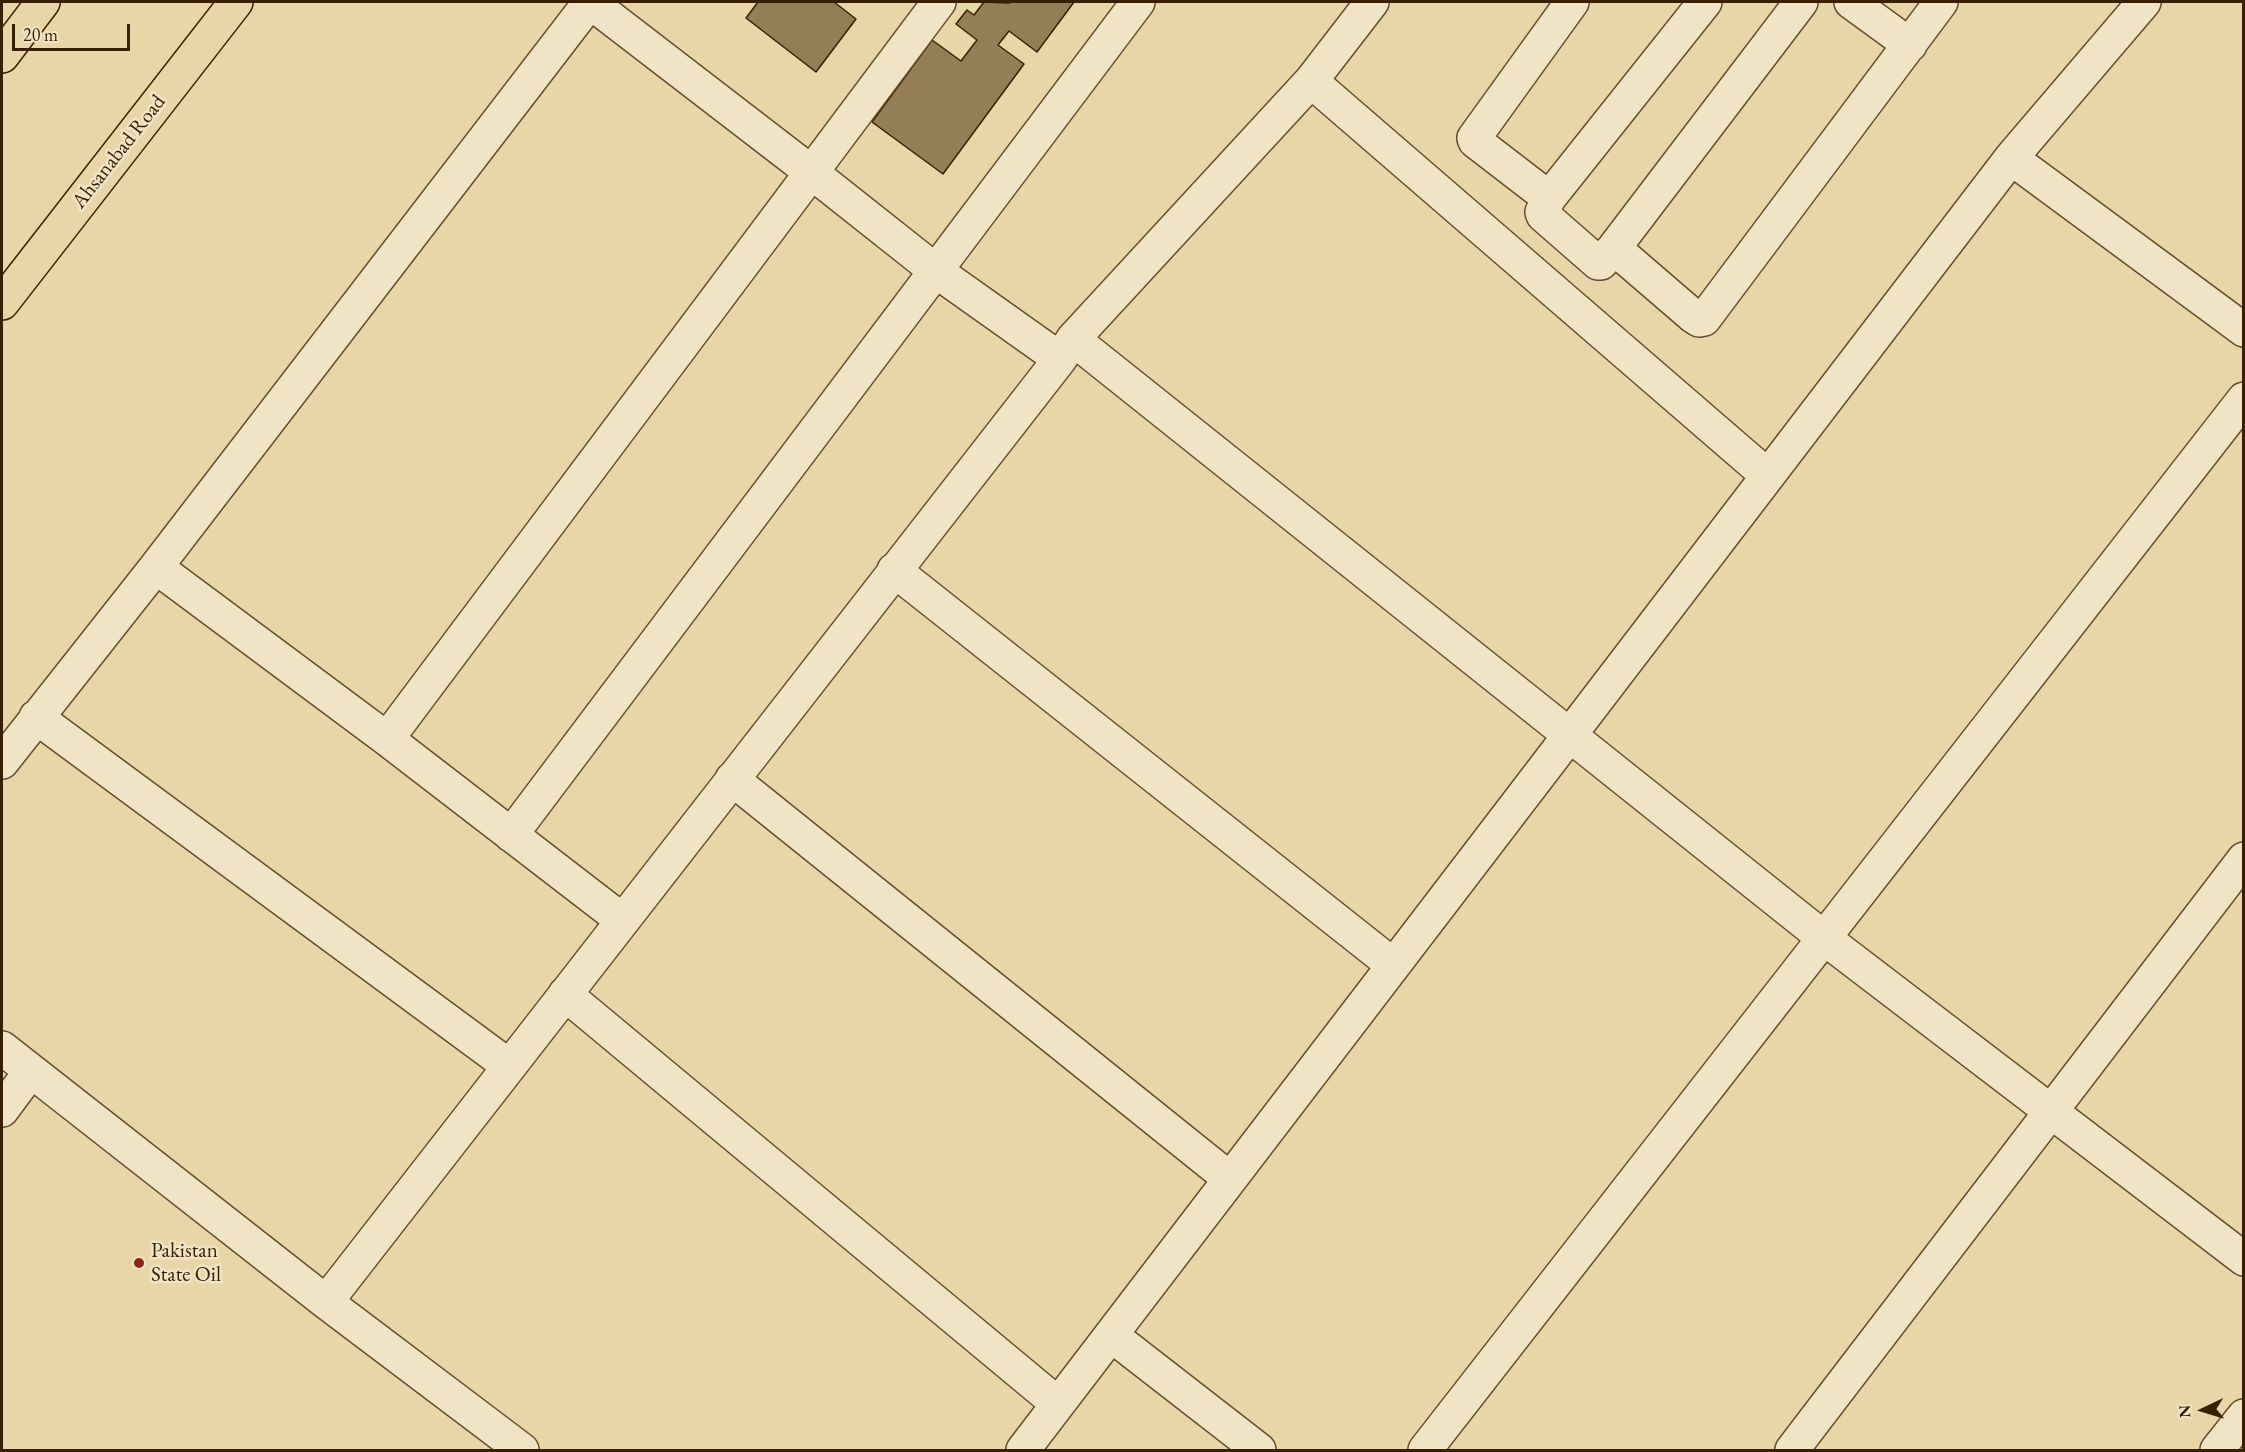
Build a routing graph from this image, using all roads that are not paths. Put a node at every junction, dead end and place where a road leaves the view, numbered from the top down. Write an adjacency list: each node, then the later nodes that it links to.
1 (43, 2): 13 (main road)
2 (236, 2): 20 (main road, Ahsanabad Road)
3 (939, 2): 16 (street)
4 (1138, 2): 19 (street)
5 (1372, 2): 14 (street)
6 (1572, 2): 17 (street)
7 (1705, 2): 17 (street)
8 (1801, 2): 18 (street)
9 (1851, 2): 12 (street)
10 (1941, 2): 12 (street)
11 (2144, 2): 15 (street)
12 (1910, 45): 18 (street)
13 (2, 56)
14 (1311, 81): 22 (street); 24 (street)
15 (2011, 158): 21 (street); 24 (street)
16 (811, 172): 19 (street); 25 (street); 29 (street)
17 (1549, 198): 18 (street)
18 (1614, 249)
19 (936, 271): 22 (street); 32 (street)
20 (2, 303)
21 (2244, 330)
22 (1067, 349): 26 (street); 28 (street)
23 (2244, 399): 35 (street)
24 (1768, 476): 28 (street)
25 (156, 567): 27 (street); 29 (street)
26 (894, 570): 31 (street); 36 (street)
27 (36, 717): 30 (street); 39 (street)
28 (1570, 735): 35 (street); 36 (street)
29 (387, 739): 32 (street)
30 (2, 762)
31 (732, 779): 34 (street); 43 (street)
32 (511, 835): 34 (street)
33 (2244, 859): 42 (street)
34 (622, 920): 37 (street)
35 (1824, 938): 42 (street); 52 (street)
36 (1394, 965): 43 (street)
37 (565, 994): 39 (street); 47 (street)
38 (2, 1048): 40 (street)
39 (509, 1066): 45 (street)
40 (31, 1071): 41 (street); 45 (street)
41 (2, 1110)
42 (2051, 1112): 44 (street); 53 (street)
43 (1230, 1179): 46 (street)
44 (2244, 1259)
45 (326, 1302): 49 (street)
46 (1111, 1335): 47 (street); 51 (street)
47 (1058, 1404): 50 (street)
48 (2244, 1416): 54 (street)
49 (522, 1450)
50 (1023, 1450)
51 (1259, 1450)
52 (1425, 1450)
53 (1792, 1450)
54 (2217, 1450)

